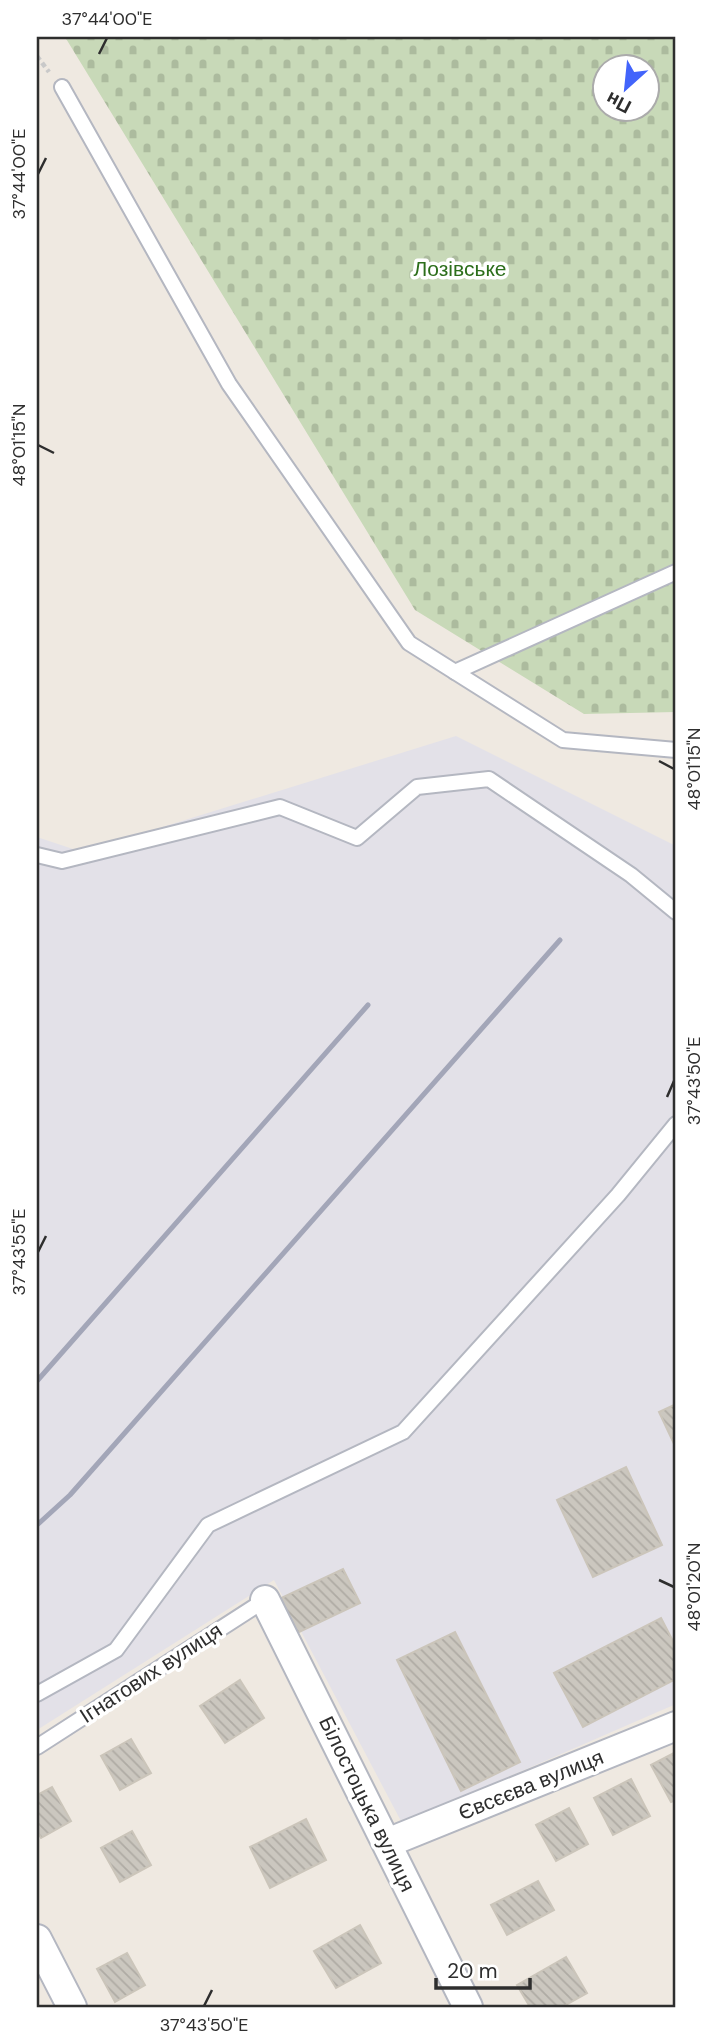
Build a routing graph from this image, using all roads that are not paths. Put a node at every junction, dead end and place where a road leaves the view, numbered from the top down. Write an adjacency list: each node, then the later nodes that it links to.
1 (62, 87): 3 (lane)
2 (676, 572): 3 (lane)
3 (455, 672): 4 (lane)
4 (676, 750)
5 (37, 855): 6 (lane)
6 (676, 912)
7 (676, 1124): 9 (lane)
8 (265, 1600): 11 (lane, Ігнатових вулиця); 12 (street, Білостоцька вулиця)
9 (37, 1694)
10 (676, 1726): 12 (street, Євсєєва вулиця)
11 (37, 1747)
12 (387, 1843): 15 (street, Білостоцька вулиця)
13 (37, 1939): 14 (street)
14 (72, 2007)
15 (468, 2007)

